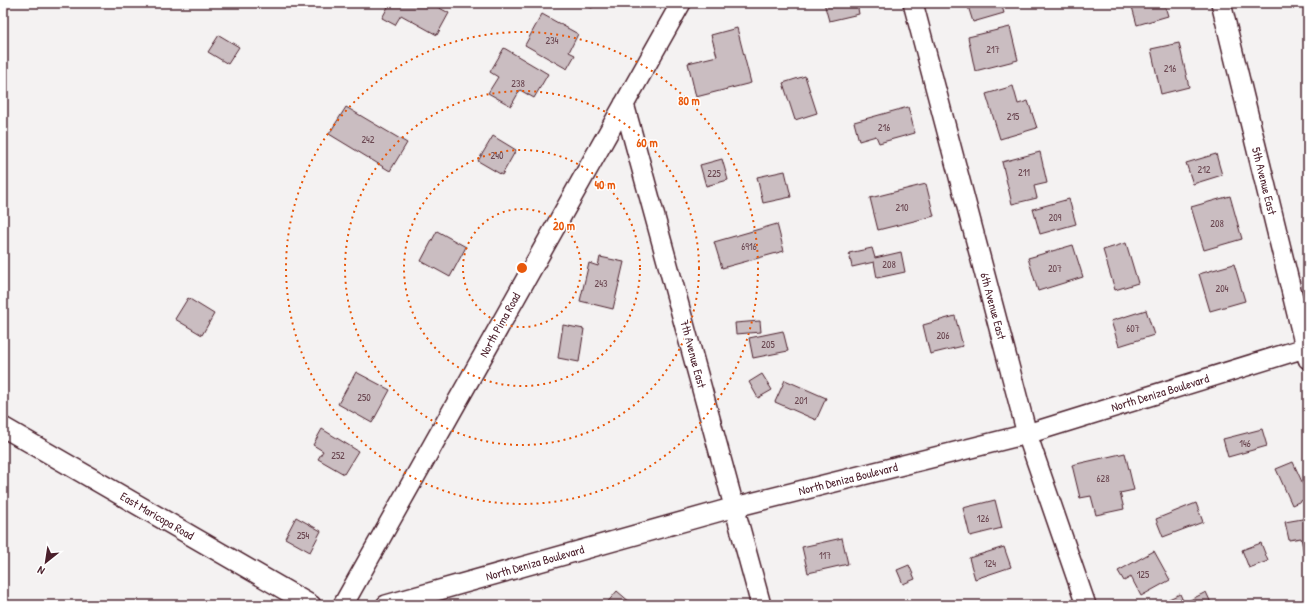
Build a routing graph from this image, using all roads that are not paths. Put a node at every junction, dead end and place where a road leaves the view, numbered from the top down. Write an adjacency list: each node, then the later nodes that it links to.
1 (681, 3): 4 (street, North Pima Road)
2 (913, 3): 7 (street, 6th Avenue East)
3 (1221, 3): 5 (street, 5th Avenue East)
4 (624, 104): 8 (street, 7th Avenue East); 10 (street, North Pima Road)
5 (1307, 351): 7 (street, North Deniza Boulevard)
6 (3, 427): 9 (street, East Maricopa Road)
7 (1027, 434): 8 (street, North Deniza Boulevard); 13 (street, 6th Avenue East)
8 (735, 507): 11 (street, North Deniza Boulevard); 12 (street, 7th Avenue East)
9 (311, 605)
10 (344, 605)
11 (386, 605)
12 (761, 605)
13 (1086, 605)

